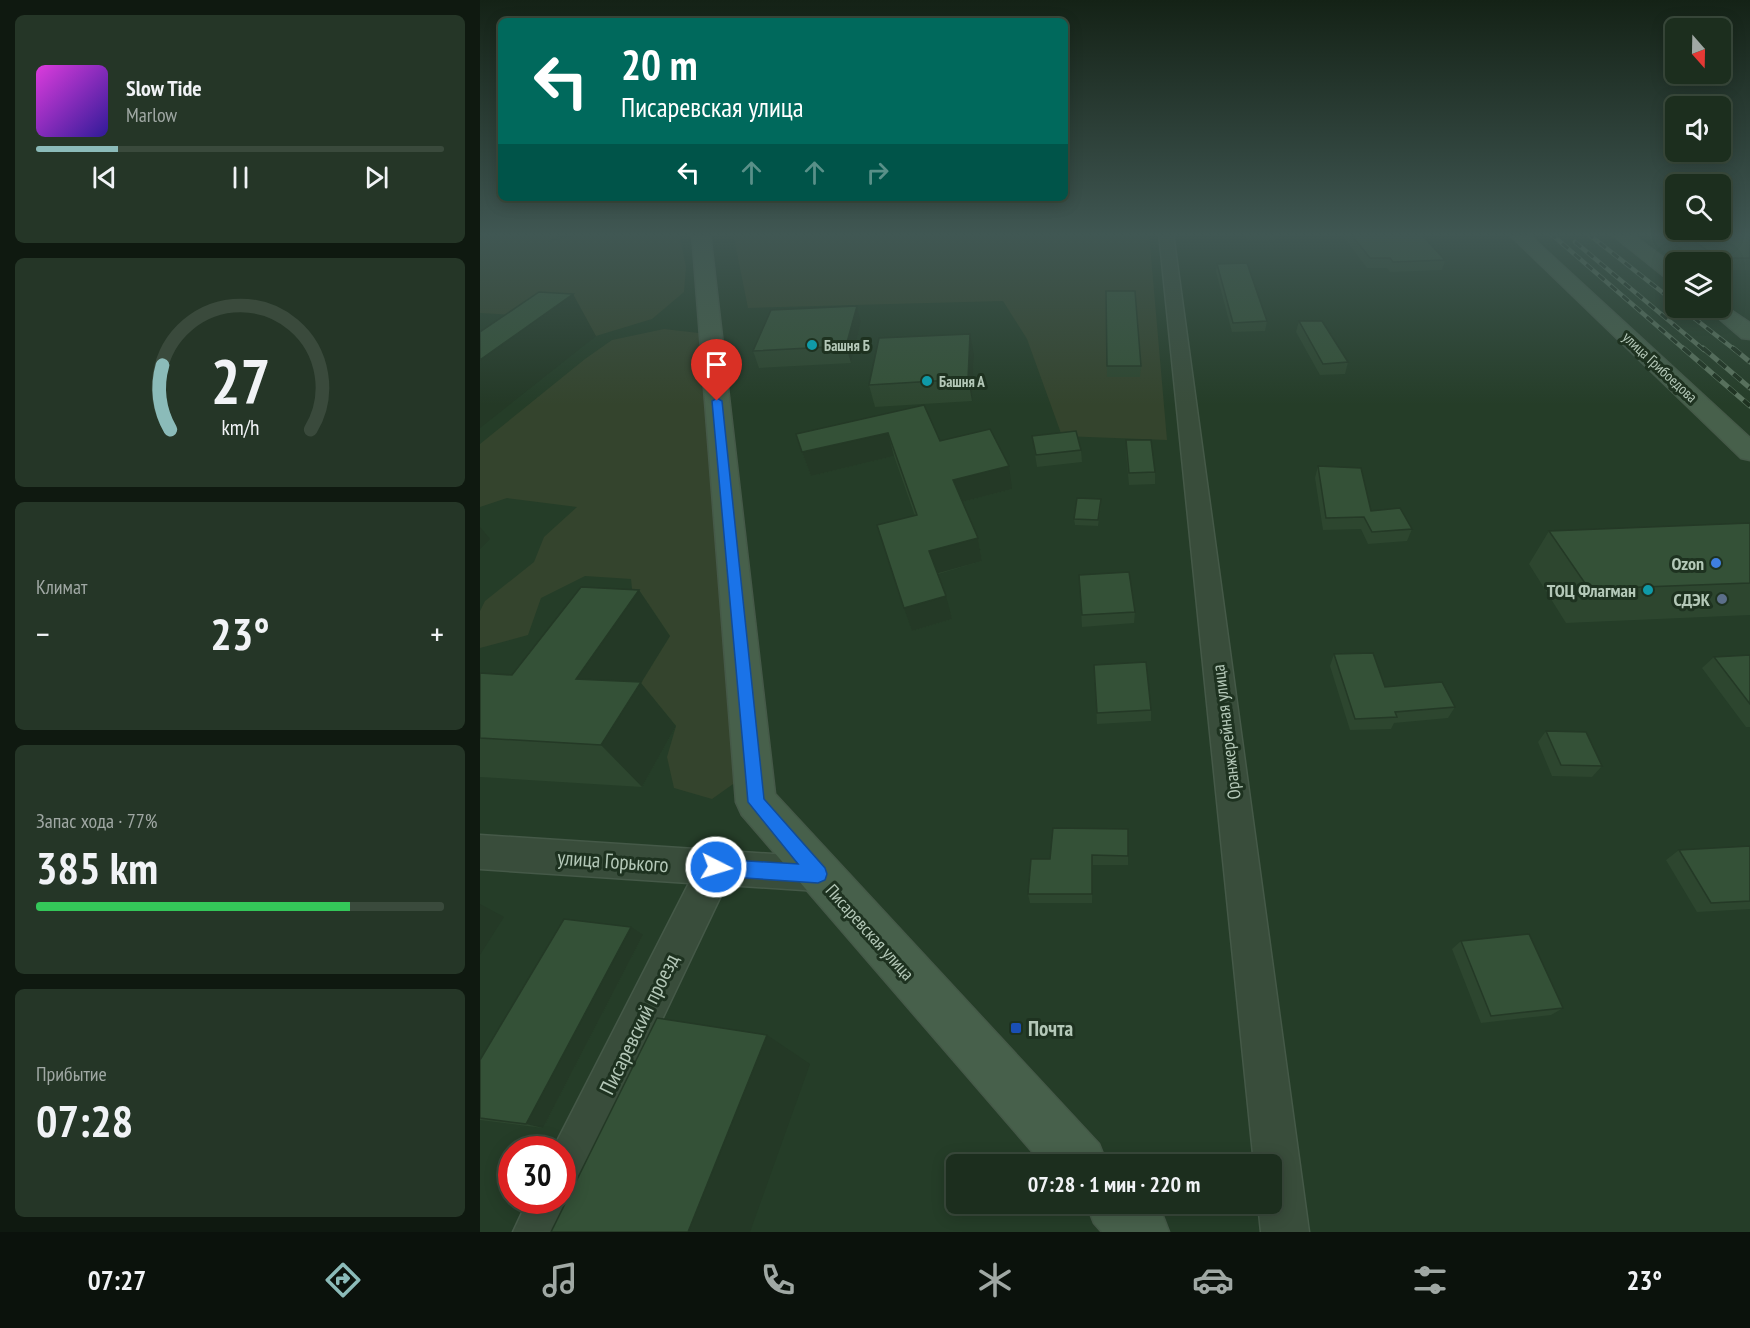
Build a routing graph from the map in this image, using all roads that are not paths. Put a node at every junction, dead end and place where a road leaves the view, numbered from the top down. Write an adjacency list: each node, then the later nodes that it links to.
1 (707, 290): 9 (street, Писаревская улица)
2 (1173, 290): 16 (street, Оранжерейная улица)
3 (1577, 290): 6 (street, улица Грибоедова)
4 (1730, 318): 5 (street)
5 (1750, 333)
6 (1750, 452)
7 (480, 852): 8 (street, улица Горького)
8 (716, 867): 9 (street, улица Горького); 10 (street, Писаревский проезд)
9 (818, 874): 11 (street, Писаревская улица)
10 (576, 1152)
11 (1070, 1154)
12 (546, 1214): 14 (street)
13 (1124, 1214): 15 (street)
14 (537, 1232)
15 (1140, 1232)
16 (1285, 1232)

